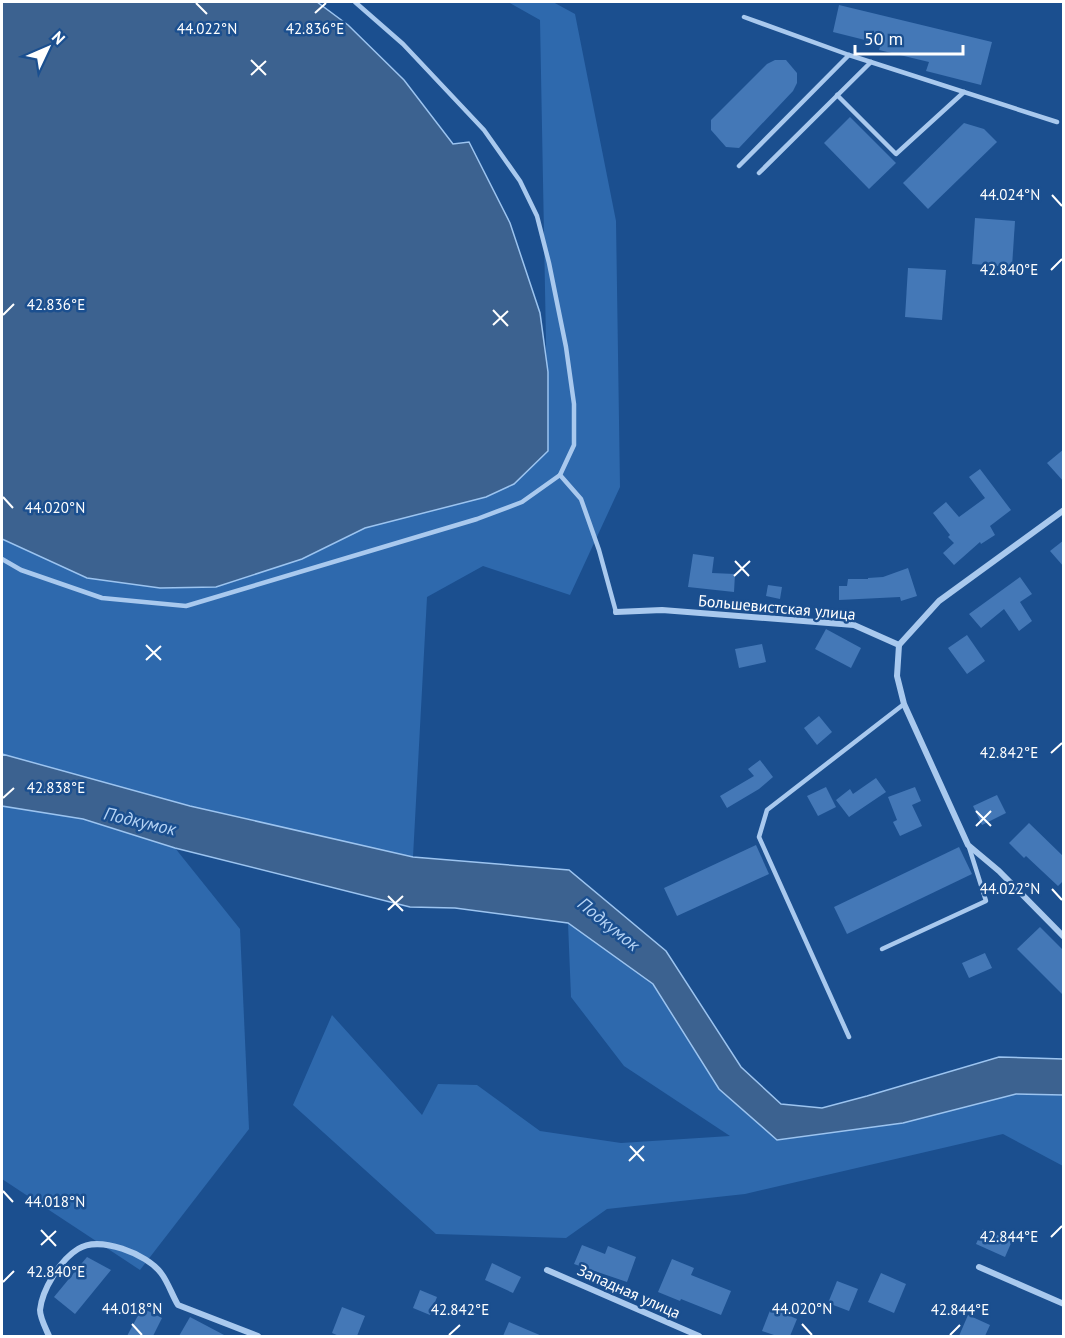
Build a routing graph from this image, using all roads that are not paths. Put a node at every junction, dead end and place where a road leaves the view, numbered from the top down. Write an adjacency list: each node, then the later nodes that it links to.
1 (355, 2): 10 (lane)
2 (744, 17): 3 (lane)
3 (849, 56): 4 (lane); 8 (lane)
4 (871, 62): 5 (lane); 6 (lane)
5 (964, 92): 6 (lane); 7 (lane)
6 (837, 95): 9 (lane)
7 (1056, 122)
8 (739, 166)
9 (759, 173)
10 (560, 475): 12 (lane); 13 (lane)
11 (1064, 510): 14 (street)
12 (2, 558)
13 (616, 612): 14 (street, Большевистская улица)
14 (899, 645): 15 (street)
15 (904, 704): 16 (street); 19 (lane)
16 (968, 844): 17 (street); 18 (lane)
17 (1064, 937)
18 (882, 949)
19 (849, 1037)
20 (979, 1267): 22 (street)
21 (547, 1270): 25 (street, Западная улица)
22 (1064, 1304)
23 (49, 1336): 24 (street)
24 (258, 1336)
25 (699, 1336)

